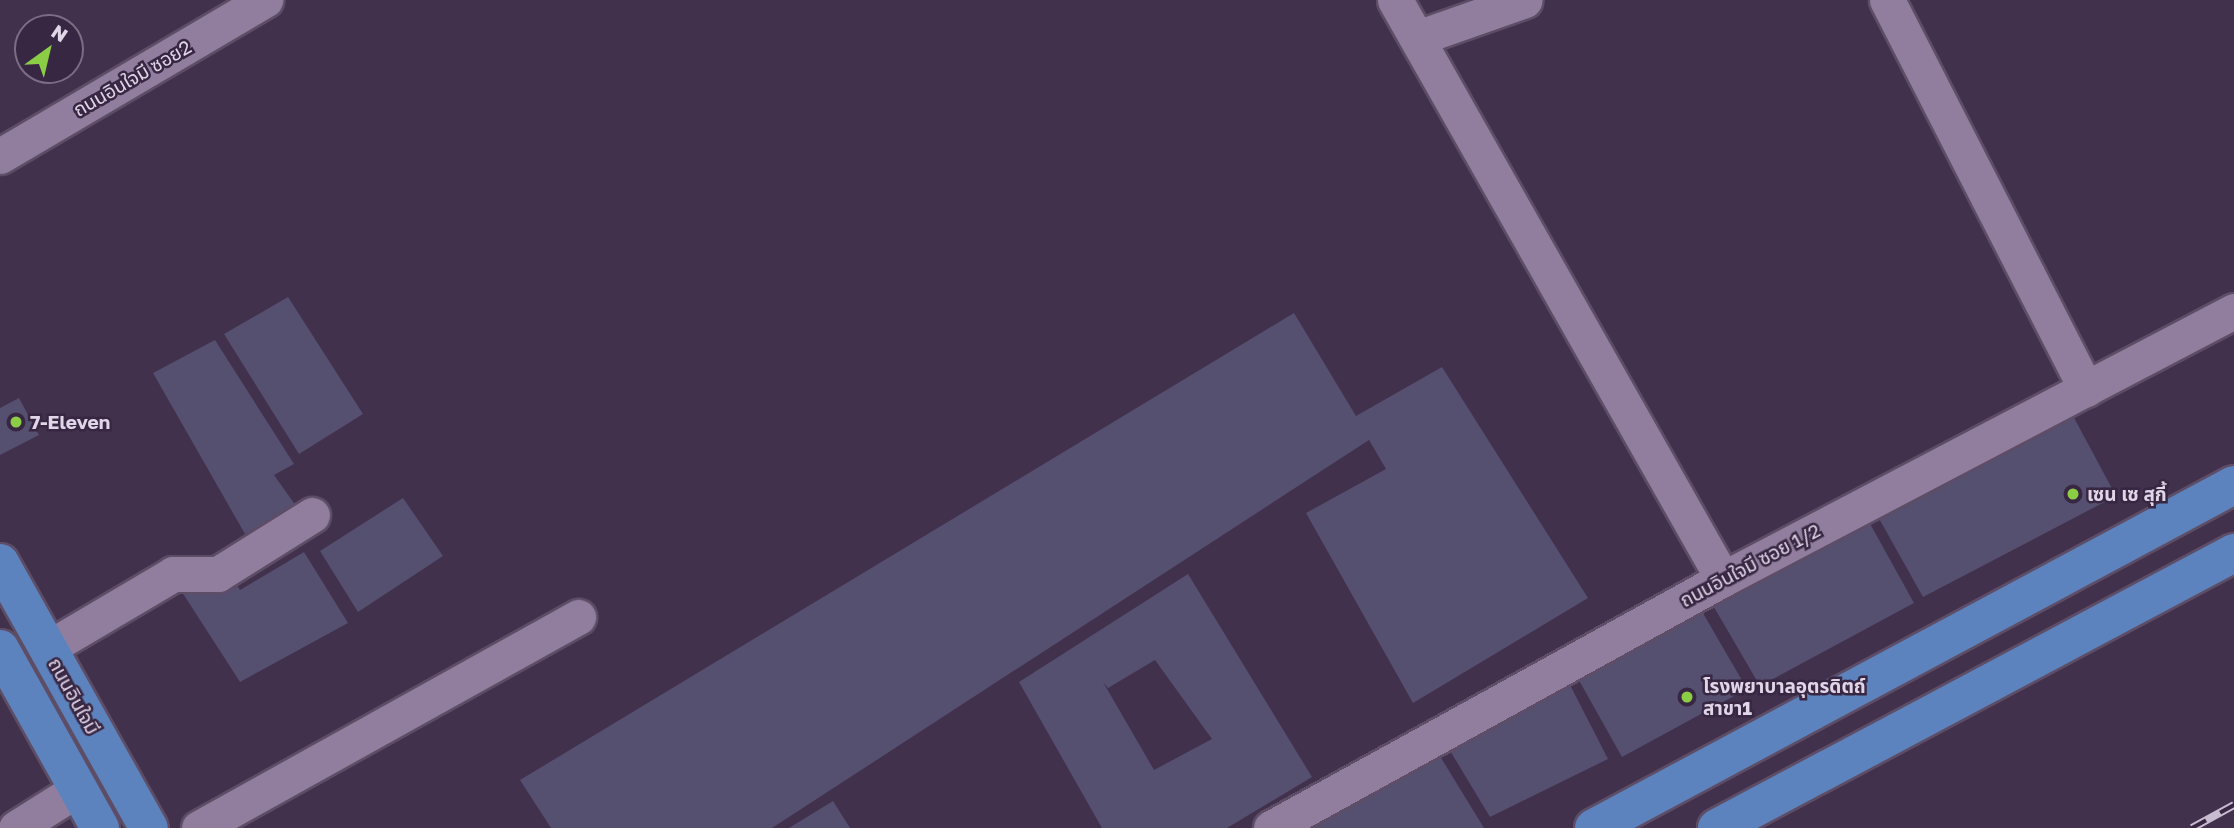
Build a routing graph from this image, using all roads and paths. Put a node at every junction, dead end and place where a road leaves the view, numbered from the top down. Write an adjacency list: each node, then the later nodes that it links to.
1 (265, 0): 6 (street, ถนนอินใจมี ซอย2)
2 (1395, 0): 5 (street)
3 (1525, 0): 5 (street)
4 (1887, 0): 8 (street)
5 (1417, 38): 13 (street)
6 (0, 156)
7 (2234, 311): 8 (street, ถนนอินใจมี ซอย 1/2)
8 (2086, 389): 13 (street, ถนนอินใจมี ซอย 1/2)
9 (2234, 485): 24 (main road)
10 (312, 515): 15 (street)
11 (2234, 553): 25 (main road)
12 (0, 563): 15 (main road, ถนนอินใจมี)
13 (1723, 579): 23 (street, ถนนอินใจมี ซอย 1/2)
14 (578, 617): 22 (street)
15 (48, 648): 17 (main road, ถนนอินใจมี)
16 (0, 649): 18 (main road)
17 (115, 767): 18 (main road); 21 (main road, ถนนอินใจมี)
18 (78, 789): 19 (street); 20 (main road)
19 (16, 828)
20 (100, 828)
21 (149, 828)
22 (198, 828)
23 (1271, 828)
24 (1594, 828)
25 (1717, 828)

